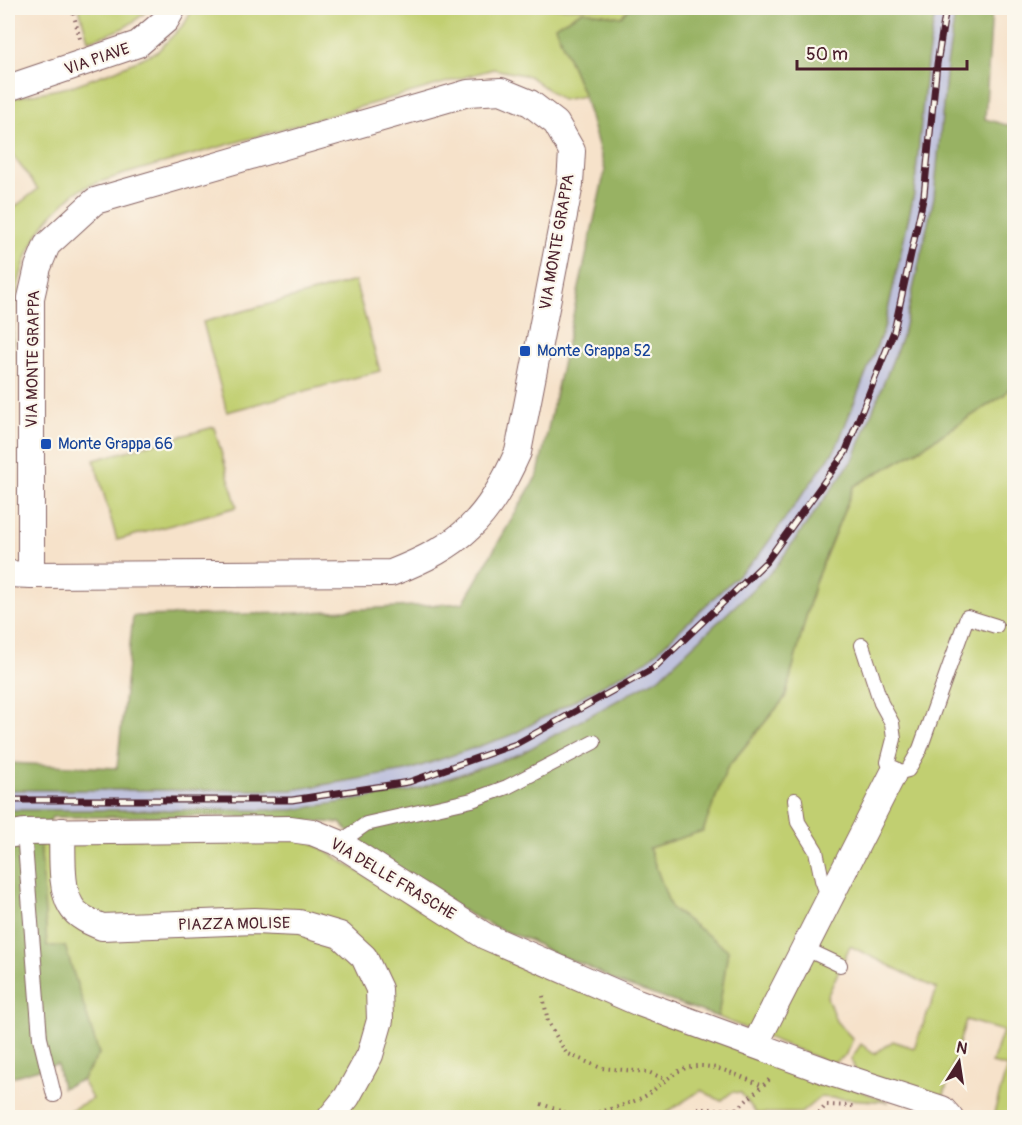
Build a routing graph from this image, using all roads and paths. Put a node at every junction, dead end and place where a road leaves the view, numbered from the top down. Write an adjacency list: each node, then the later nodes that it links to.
1 (72, 8): 3 (path)
2 (173, 8): 3 (street, VIA PIAVE)
3 (86, 63): 4 (street, VIA PIAVE)
4 (8, 84)
5 (19, 574): 5 (street, VIA MONTE GRAPPA)
6 (996, 626): 9 (lane)
7 (862, 645): 9 (lane)
8 (594, 742): 13 (lane)
9 (893, 774): 14 (street)
10 (795, 800): 14 (lane)
11 (62, 831): 12 (street, VIA DELLE FRASCHE); 13 (street, VIA DELLE FRASCHE); 26 (street, PIAZZA MOLISE)
12 (16, 833): 22 (lane)
13 (339, 843): 18 (street, VIA DELLE FRASCHE)
14 (829, 899): 15 (street)
15 (804, 948): 16 (lane); 18 (street)
16 (840, 964)
17 (543, 996): 20 (path)
18 (755, 1045): 19 (street, VIA DELLE FRASCHE)
19 (793, 1059): 21 (path); 30 (street, VIA DELLE FRASCHE)
20 (665, 1079): 21 (path); 23 (path)
21 (763, 1086): 25 (path)
22 (54, 1095)
23 (541, 1104)
24 (856, 1107): 29 (path)
25 (737, 1109): 27 (path); 28 (path)
26 (330, 1118)
27 (683, 1118)
28 (745, 1118)
29 (815, 1118)
30 (950, 1118)

